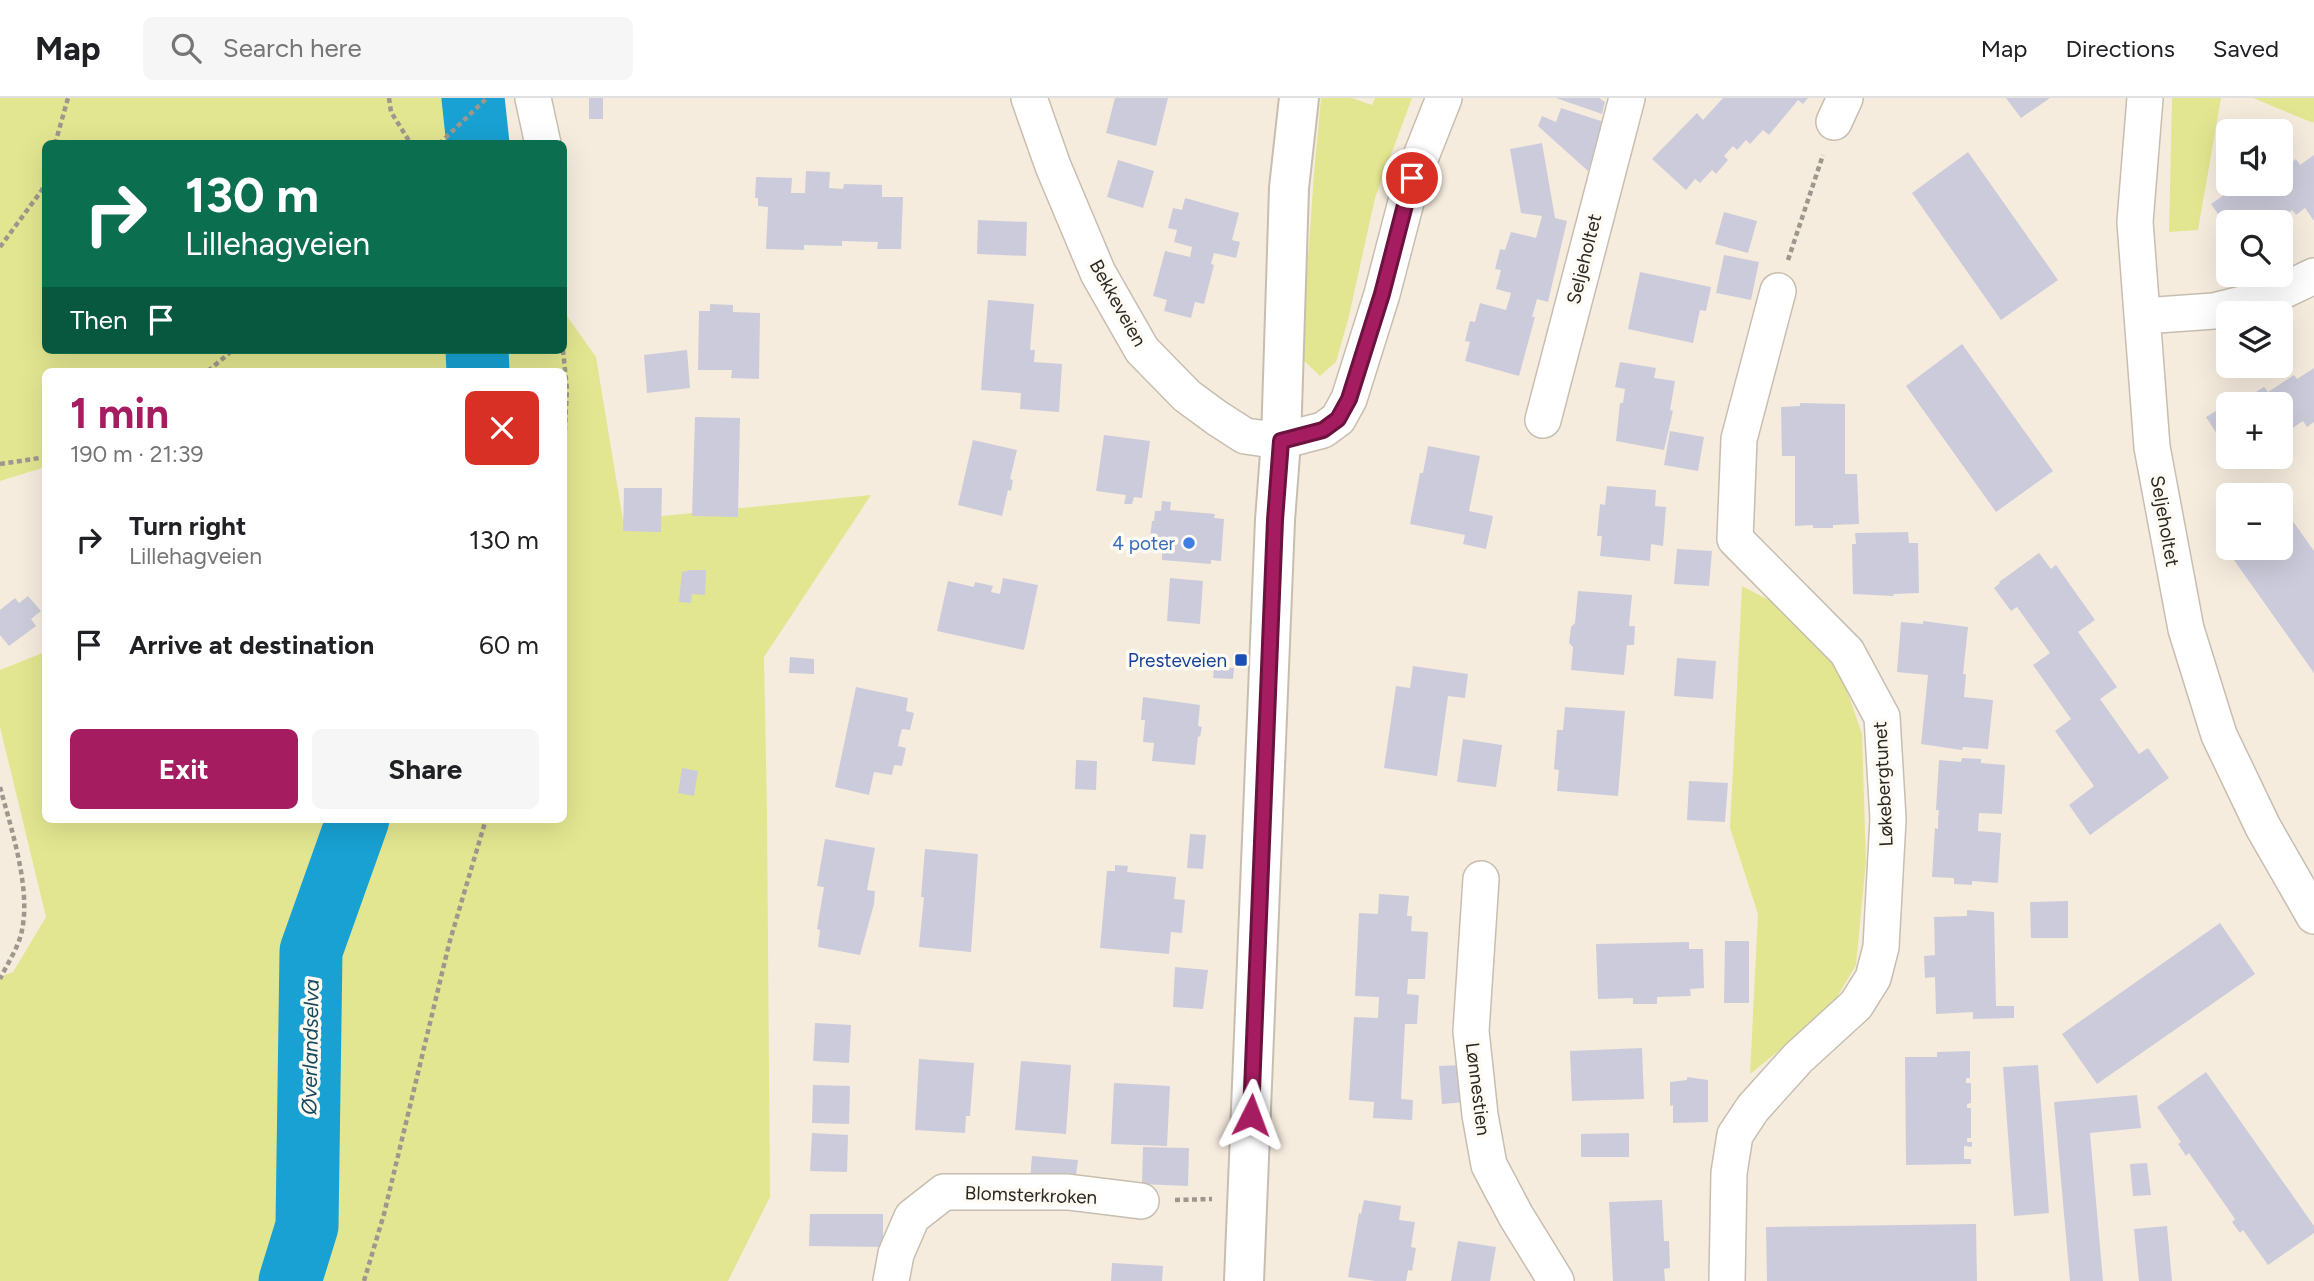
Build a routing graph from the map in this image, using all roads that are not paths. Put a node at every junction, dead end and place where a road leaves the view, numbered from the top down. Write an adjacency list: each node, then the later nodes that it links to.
1 (533, 98): 7 (street)
2 (1030, 98): 12 (street, Bekkeveien)
3 (1299, 98): 12 (main road)
4 (1444, 98): 12 (street)
5 (1627, 98): 11 (street, Seljeholtet)
6 (2145, 98): 10 (street, Seljeholtet)
7 (542, 140)
8 (2314, 276): 10 (street)
9 (1778, 291): 19 (street, Løkebergtunet)
10 (2143, 316): 14 (street, Seljeholtet)
11 (1543, 420)
12 (1281, 441): 17 (main road)
13 (1481, 879): 18 (street, Lønnestien)
14 (2314, 916)
15 (1141, 1202): 16 (street, Blomsterkroken)
16 (891, 1281)
17 (1244, 1281)
18 (1556, 1281)
19 (1727, 1281)

